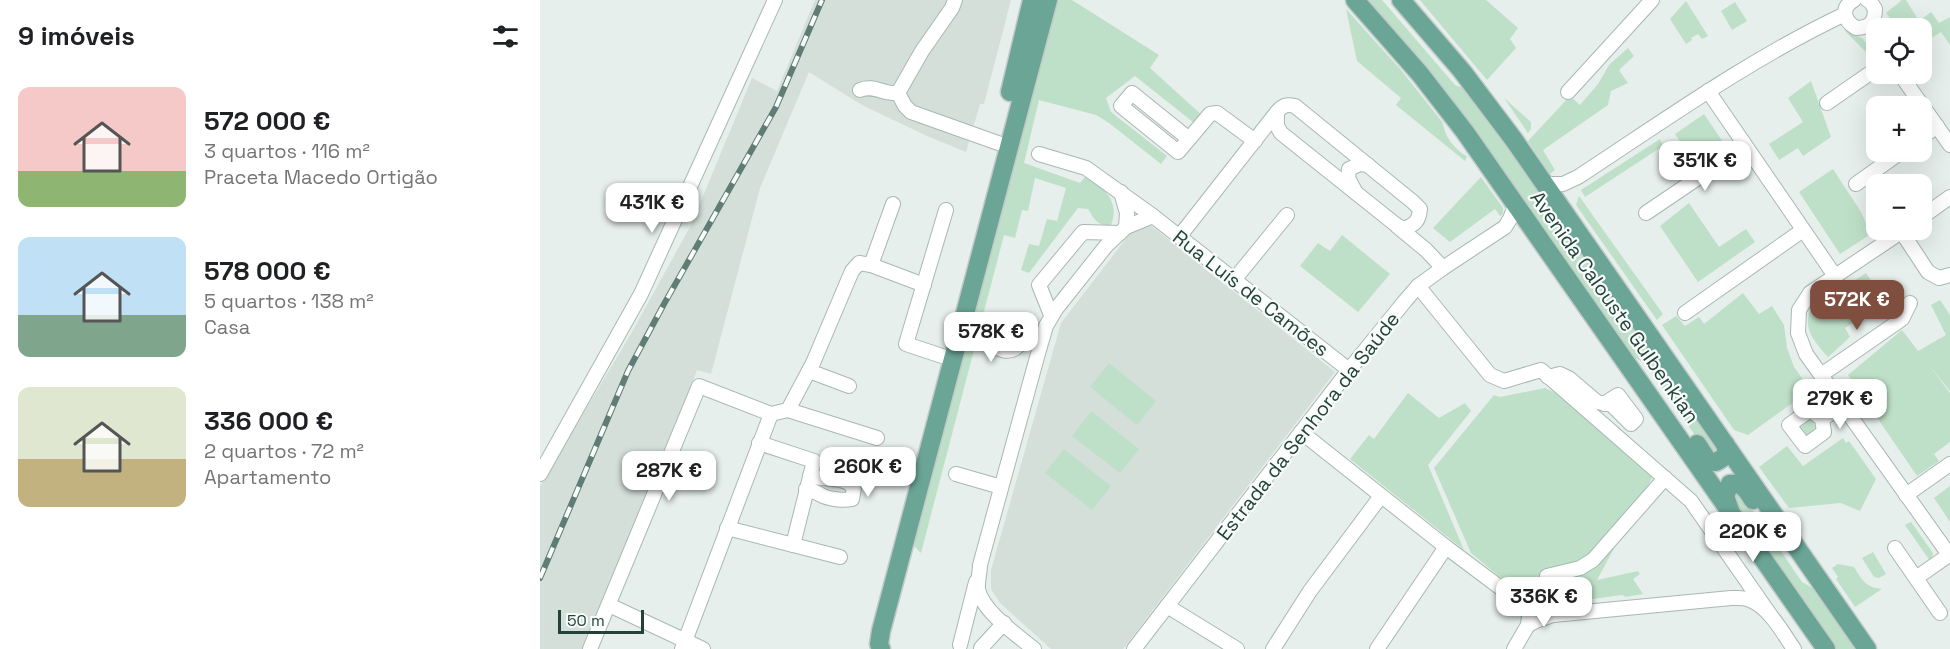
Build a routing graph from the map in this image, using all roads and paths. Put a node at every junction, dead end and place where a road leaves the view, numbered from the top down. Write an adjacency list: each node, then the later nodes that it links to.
1 (775, 0): 85 (street)
2 (955, 0): 21 (street)
3 (1032, 0): 29 (main road)
4 (1048, 0): 125 (main road)
5 (1355, 0): 13 (main road, Avenida Calouste Gulbenkian)
6 (1363, 0): 13 (main road)
7 (1389, 0): 15 (main road)
8 (1401, 0): 15 (main road, Avenida Calouste Gulbenkian)
9 (1652, 0): 20 (street)
10 (1870, 0): 12 (street)
11 (1849, 4): 14 (street); 19 (street)
12 (1874, 18)
13 (1374, 21): 43 (main road, Avenida Calouste Gulbenkian)
14 (1866, 30)
15 (1462, 71): 38 (main road, Avenida Calouste Gulbenkian)
16 (1866, 76): 22 (street)
17 (1907, 84): 24 (street)
18 (860, 90): 21 (street)
19 (1708, 91): 31 (street); 37 (street)
20 (1568, 92)
21 (898, 93): 29 (street)
22 (1827, 103)
23 (1277, 112): 26 (street); 27 (street); 32 (street)
24 (1937, 126): 25 (street); 30 (street)
25 (1932, 130)
26 (1281, 133): 27 (street); 36 (street)
27 (1258, 136): 28 (street); 56 (street)
28 (1189, 139): 28 (street)
29 (998, 144): 72 (main road)
30 (1950, 145)
31 (1745, 146): 48 (street); 55 (street)
32 (1347, 148): 35 (street); 36 (street)
33 (1039, 154): 40 (street, Rua Luís de Camões)
34 (1887, 162): 39 (street)
35 (1368, 165): 41 (street); 51 (street)
36 (1326, 170): 41 (street)
37 (1578, 177): 38 (street); 45 (street)
38 (1544, 184): 45 (main road, Avenida Calouste Gulbenkian)
39 (1856, 184)
40 (1120, 192): 49 (street, Rua Luís de Camões); 54 (street)
41 (1357, 195): 51 (street)
42 (1950, 198): 47 (street)
43 (1516, 202): 52 (main road, Avenida Calouste Gulbenkian); 53 (street)
44 (893, 204): 59 (street)
45 (1559, 207): 87 (main road, Avenida Calouste Gulbenkian)
46 (946, 210): 64 (street)
47 (1932, 210)
48 (1646, 213)
49 (1153, 216): 54 (street, Rua Luís de Camões); 56 (street, Rua Luís de Camões)
50 (1287, 216): 63 (street)
51 (1395, 224): 60 (street)
52 (1531, 226): 53 (street); 71 (main road, Avenida Calouste Gulbenkian)
53 (1505, 227): 60 (street, Estrada da Senhora da Saúde)
54 (1123, 230): 68 (street, Rua Luís de Camões); 68 (street, Rua Luís de Camões)
55 (1803, 230): 62 (street); 67 (street)
56 (1179, 237): 63 (street, Rua Luís de Camões)
57 (1887, 240): 62 (street)
58 (1908, 240): 61 (street)
59 (871, 265): 64 (street); 74 (street)
60 (1443, 268): 65 (street, Estrada da Senhora da Saúde)
61 (1950, 275)
62 (1835, 276): 75 (street)
63 (1234, 280): 73 (street, Rua Luís de Camões)
64 (924, 285): 72 (street)
65 (1418, 286): 73 (street, Estrada da Senhora da Saúde); 76 (street)
66 (1910, 303): 75 (street)
67 (1685, 313)
68 (1051, 315): 70 (street, Rua Luís de Camões)
69 (1018, 345): 70 (street)
70 (1039, 350): 93 (street, Rua Luís de Camões)
71 (1618, 351): 87 (main road); 96 (main road, Avenida Calouste Gulbenkian)
72 (942, 356): 124 (main road)
73 (1349, 370): 83 (street, Estrada da Senhora da Saúde)
74 (809, 371): 77 (street); 80 (street)
75 (1821, 375): 79 (street)
76 (1553, 381): 78 (street); 92 (street)
77 (849, 386)
78 (1604, 404)
79 (1843, 406): 82 (street); 94 (street)
80 (788, 410): 81 (street); 84 (street)
81 (771, 414): 86 (street); 110 (street)
82 (1822, 419)
83 (1301, 432): 95 (street); 111 (street, Estrada da Senhora da Saúde)
84 (877, 438)
85 (560, 440): 88 (street); 90 (street)
86 (759, 443): 97 (street); 98 (street)
87 (1725, 444): 104 (main road, Avenida Calouste Gulbenkian)
88 (540, 459)
89 (1950, 464): 94 (street)
90 (540, 474)
91 (956, 474): 93 (street)
92 (1665, 478): 105 (street); 106 (street)
93 (1001, 487): 102 (street, Rua Luís de Camões)
94 (1906, 495): 101 (street)
95 (1381, 496): 99 (street); 129 (street)
96 (1730, 511): 104 (main road); 133 (main road, Avenida Calouste Gulbenkian)
97 (727, 528): 98 (street); 119 (street)
98 (793, 545): 103 (street)
99 (1446, 547): 109 (street); 130 (street)
100 (1895, 548): 107 (street)
101 (1949, 555): 107 (street)
102 (978, 556): 112 (street, Rua Luís de Camões); 113 (street, Rua Luís de Camões)
103 (840, 557)
104 (1815, 573): 134 (main road, Avenida Calouste Gulbenkian)
105 (1547, 576)
106 (1743, 576): 108 (street); 116 (street)
107 (1916, 578): 114 (street)
108 (1731, 598): 115 (street); 116 (street)
109 (1520, 602): 115 (street); 118 (street)
110 (609, 605): 119 (street); 122 (street)
111 (1167, 606): 127 (street, Estrada da Senhora da Saúde); 128 (street)
112 (990, 610): 113 (street); 117 (street, Rua Luís de Camões)
113 (969, 611): 120 (street, Rua Luís de Camões)
114 (1940, 613)
115 (1553, 615): 118 (street)
116 (1771, 616): 132 (street)
117 (1004, 623): 121 (street); 126 (street, Rua Luís de Camões)
118 (1528, 625): 131 (street)
119 (684, 645): 123 (street)
120 (960, 645)
121 (981, 648)
122 (590, 649)
123 (703, 649)
124 (866, 649)
125 (881, 649)
126 (1032, 649)
127 (1134, 649)
128 (1237, 649)
129 (1273, 649)
130 (1377, 649)
131 (1514, 649)
132 (1794, 649)
133 (1826, 649)
134 (1867, 649)

